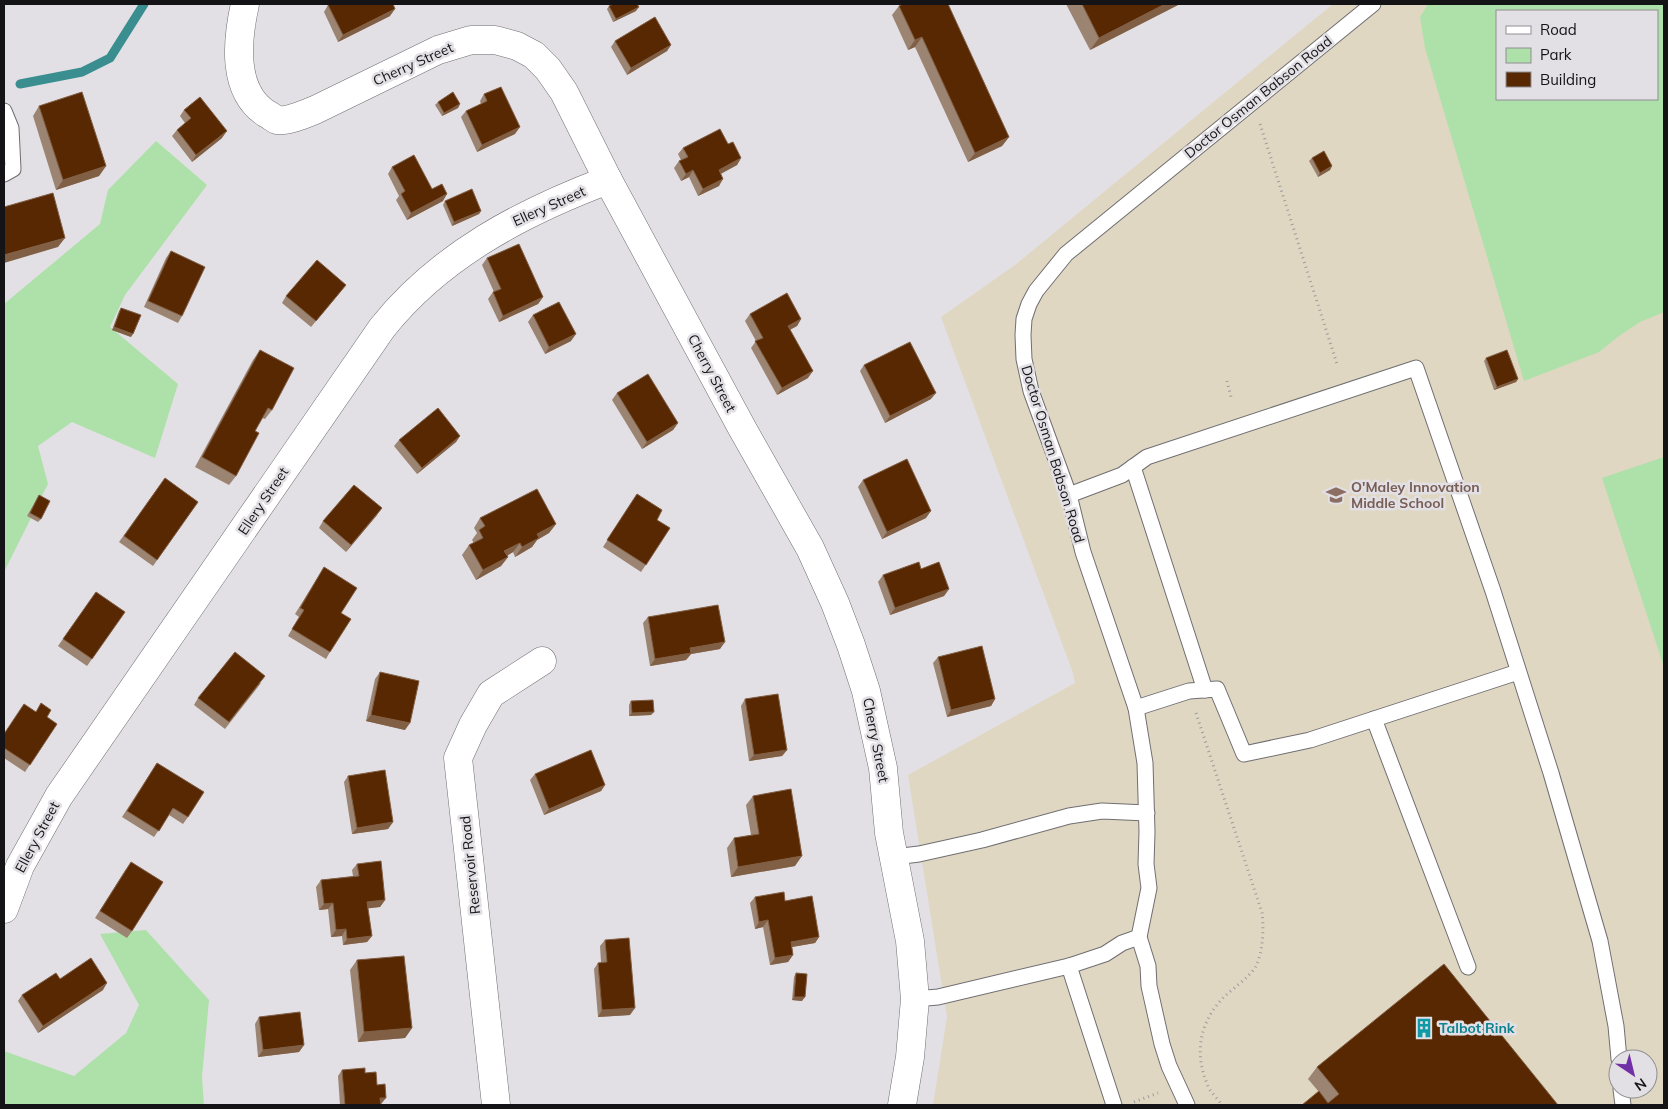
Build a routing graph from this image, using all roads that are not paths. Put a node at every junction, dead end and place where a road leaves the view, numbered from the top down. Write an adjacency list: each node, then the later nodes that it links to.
1 (245, 4): 5 (street, Cherry Street)
2 (1373, 4): 7 (lane, Doctor Osman Babson Road)
3 (4, 111): 4 (lane)
4 (4, 174)
5 (608, 180): 14 (street, Cherry Street); 15 (street, Ellery Street)
6 (1133, 467): 7 (lane); 9 (lane); 10 (lane)
7 (1069, 495): 11 (lane, Doctor Osman Babson Road)
8 (542, 661): 21 (street, Reservoir Road)
9 (1518, 672): 12 (lane); 20 (lane)
10 (1205, 690): 11 (lane); 12 (lane)
11 (1136, 708): 13 (lane, Doctor Osman Babson Road)
12 (1374, 719): 18 (lane)
13 (1147, 813): 14 (lane); 16 (lane, Doctor Osman Babson Road)
14 (894, 857): 19 (street, Cherry Street)
15 (4, 908)
16 (1139, 936): 17 (lane); 24 (lane)
17 (1069, 966): 19 (lane); 23 (lane)
18 (1468, 967)
19 (915, 999): 22 (street, Cherry Street)
20 (1618, 1049)
21 (496, 1105)
22 (902, 1105)
23 (1114, 1105)
24 (1187, 1105)

